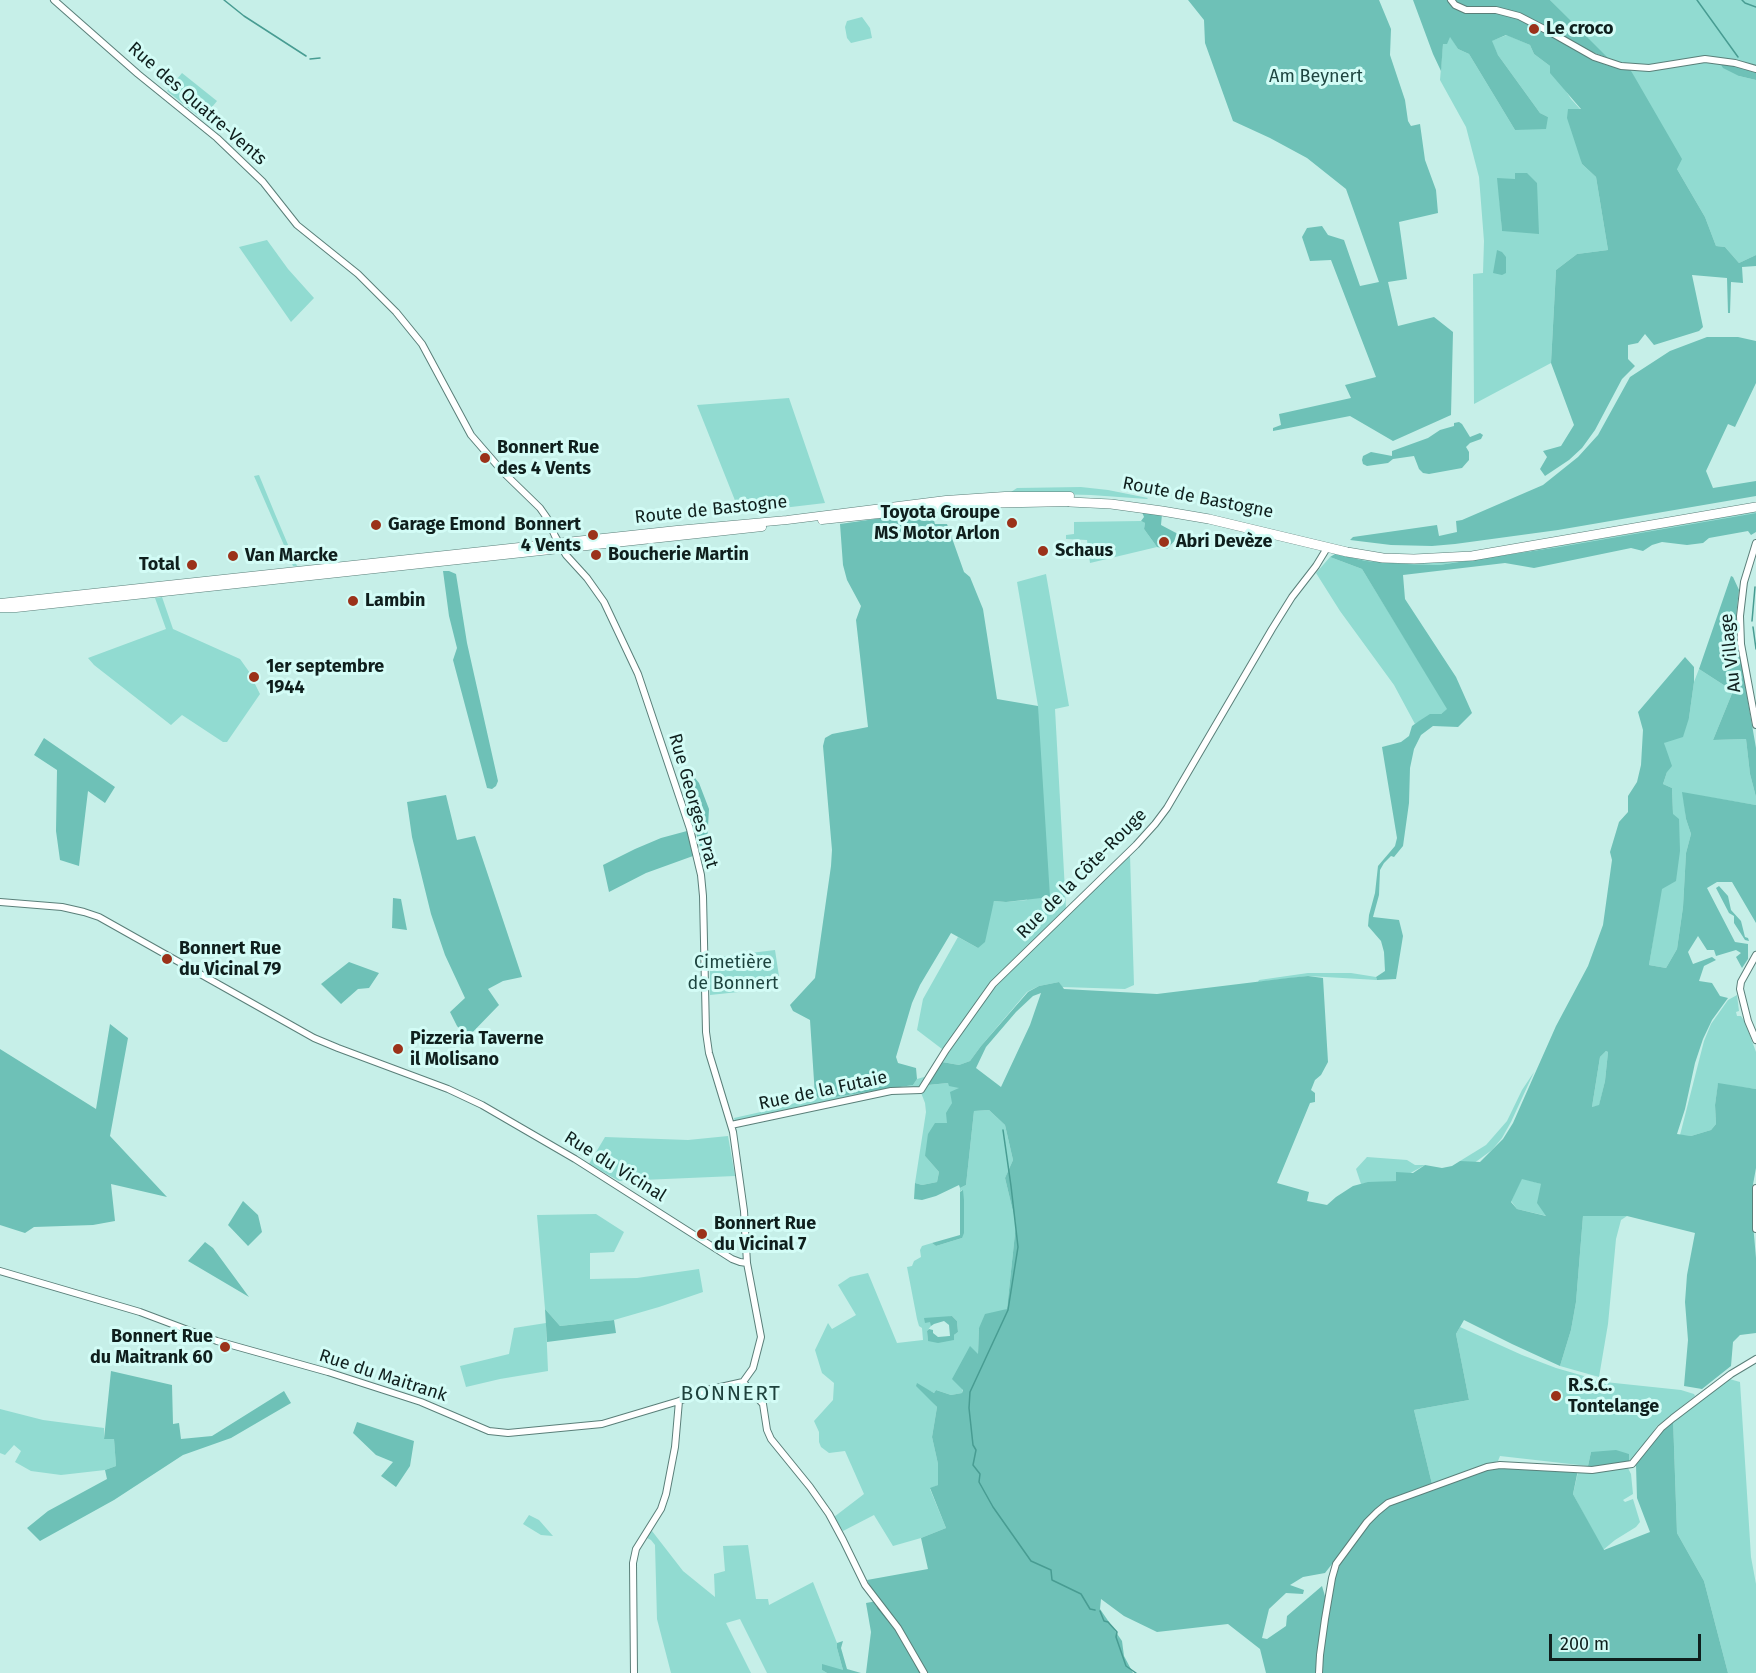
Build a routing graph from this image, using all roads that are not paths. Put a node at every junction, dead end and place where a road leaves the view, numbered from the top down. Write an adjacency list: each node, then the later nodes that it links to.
1 (54, 0): 8 (street, Rue des Quatre-Vents)
2 (1451, 0): 3 (street)
3 (1756, 69)
4 (1070, 499): 5 (highway, Route de Bastogne); 8 (main road, Route de Bastogne); 9 (highway, Route de Bastogne)
5 (1756, 502)
6 (1756, 507): 9 (highway, Route de Bastogne)
7 (1756, 543): 12 (street, Au Village)
8 (560, 546): 10 (main road, Route de Bastogne); 11 (main road, Route de Bastogne); 17 (street, Rue Georges Prat)
9 (1327, 548): 16 (street, Rue de la Côte-Rouge)
10 (0, 603)
11 (0, 610)
12 (1756, 725)
13 (0, 902): 20 (street, Rue du Vicinal)
14 (1756, 955): 15 (street)
15 (1756, 1040)
16 (921, 1090): 17 (street, Rue de la Futaie)
17 (731, 1125): 20 (street, Rue Georges Prat)
18 (1756, 1188): 19 (street)
19 (1756, 1229)
20 (747, 1263): 23 (street, Rue Georges Prat)
21 (0, 1271): 24 (street, Rue du Maitrank)
22 (1756, 1359): 27 (street)
23 (743, 1382): 24 (street, Rue du Maitrank); 26 (street)
24 (679, 1401): 25 (street)
25 (634, 1673)
26 (924, 1673)
27 (1319, 1673)

